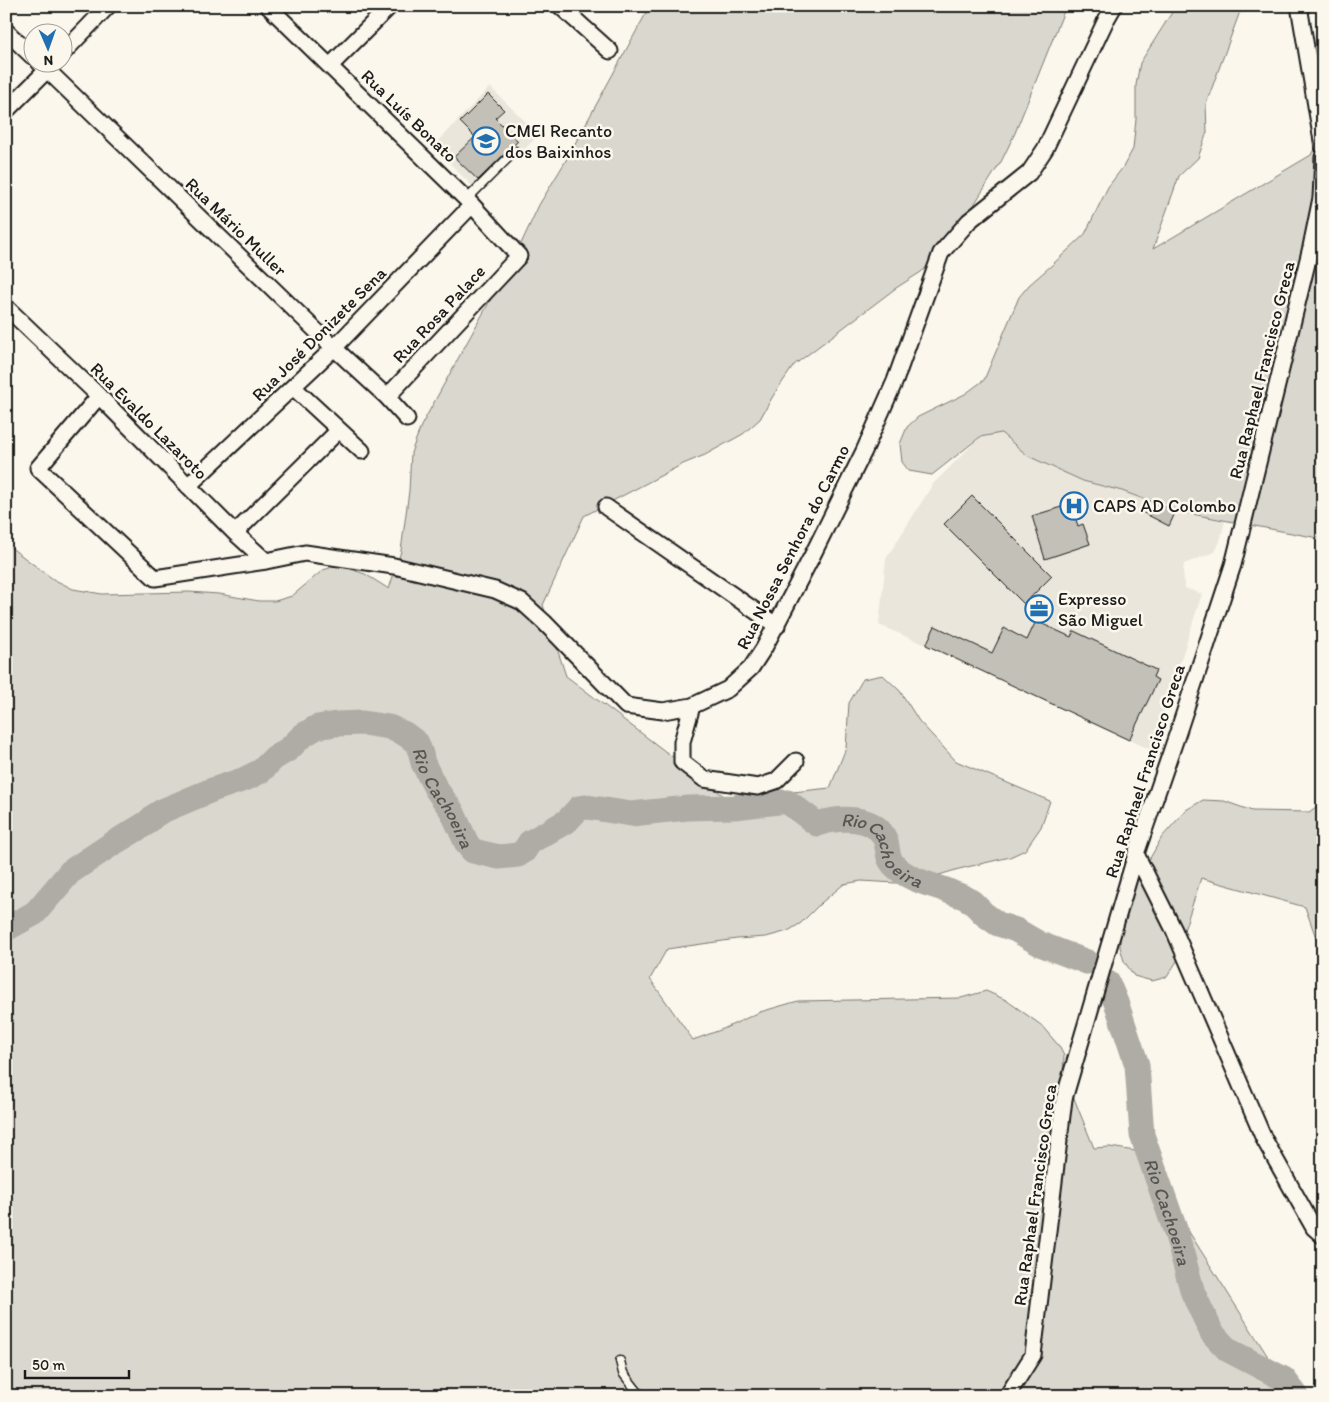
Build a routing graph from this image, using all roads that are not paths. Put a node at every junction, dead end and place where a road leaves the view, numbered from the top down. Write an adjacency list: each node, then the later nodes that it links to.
1 (108, 6): 8 (street)
2 (268, 6): 11 (street, Rua Luís Bonato)
3 (390, 6): 11 (street)
4 (560, 6): 10 (street)
5 (1114, 6): 33 (street, Rua Nossa Senhora do Carmo)
6 (1299, 6): 15 (street)
7 (6, 31): 9 (street)
8 (72, 44)
9 (22, 46)
10 (610, 51)
11 (330, 66): 18 (street, Rua Luís Bonato)
12 (41, 72): 14 (street)
13 (54, 72): 22 (street, Rua Mário Muller)
14 (6, 111)
15 (1323, 146)
16 (515, 151): 18 (lane)
17 (1323, 157): 19 (street, Rua Raphael Francisco Greca)
18 (469, 202): 20 (street, Rua Luís Bonato); 22 (street, Rua José Donizete Sena)
19 (1317, 252): 36 (street, Rua Raphael Francisco Greca)
20 (520, 256): 25 (street, Rua Rosa Palace)
21 (6, 306): 24 (street, Rua Evaldo Lazaroto)
22 (334, 348): 23 (street, Rua José Donizete Sena); 25 (street, Rua Mário Muller)
23 (293, 387): 27 (street); 29 (street, Rua José Donizete Sena)
24 (99, 396): 29 (street, Rua Evaldo Lazaroto); 32 (street, Rua Nossa Senhora do Carmo)
25 (387, 397): 26 (street, Rua Mário Muller)
26 (407, 419)
27 (339, 430): 28 (street); 31 (street)
28 (362, 451)
29 (188, 486): 31 (street, Rua Evaldo Lazaroto)
30 (606, 507): 33 (street)
31 (236, 534): 32 (street, Rua Evaldo Lazaroto)
32 (266, 561): 34 (street, Rua Nossa Senhora do Carmo)
33 (777, 626): 34 (street, Rua Nossa Senhora do Carmo)
34 (692, 706): 35 (street)
35 (796, 761)
36 (1136, 854): 37 (street); 40 (street, Rua Raphael Francisco Greca)
37 (1323, 1236)
38 (620, 1361): 39 (lane)
39 (641, 1396)
40 (1007, 1396)

